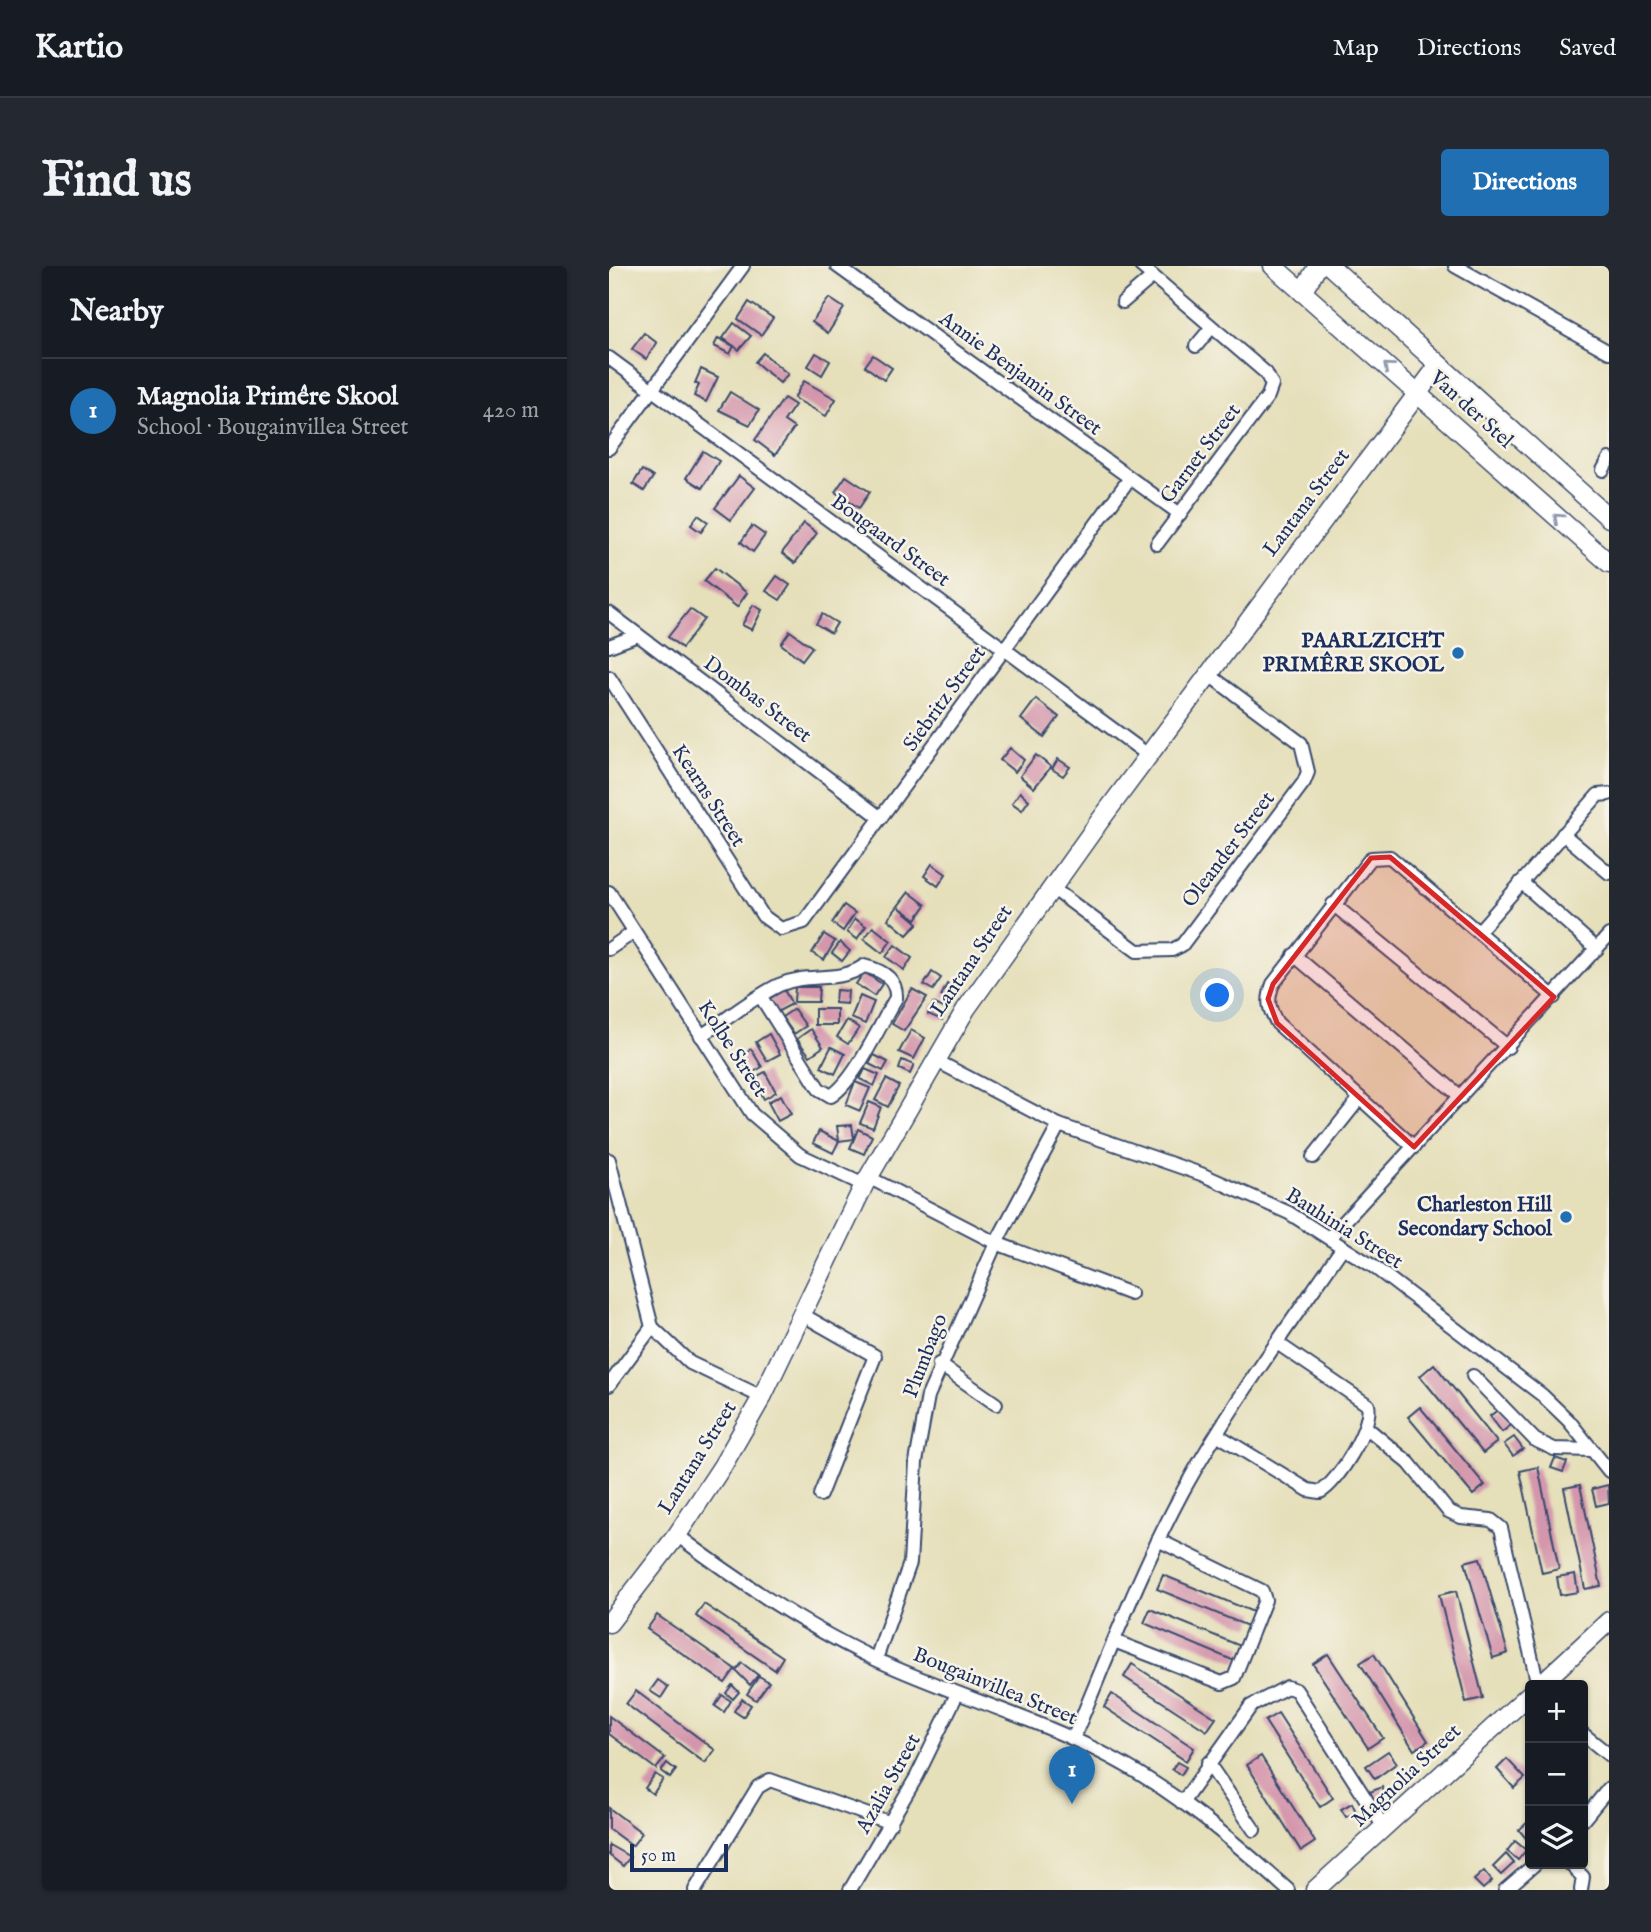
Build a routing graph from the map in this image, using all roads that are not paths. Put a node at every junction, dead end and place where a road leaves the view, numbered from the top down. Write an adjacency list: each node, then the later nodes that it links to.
1 (743, 266): 16 (street)
2 (837, 266): 19 (street, Annie Benjamin Street)
3 (1141, 266): 8 (street)
4 (1273, 266): 9 (street, Van der Stel)
5 (1318, 266): 9 (street)
6 (1330, 266): 15 (street, Van der Stel)
7 (1455, 266): 13 (street)
8 (1152, 277): 10 (street); 11 (street)
9 (1302, 292): 17 (street, Van der Stel, one-way to 9)
10 (1123, 302)
11 (1211, 328): 12 (street); 20 (street, Garnet Street)
12 (1196, 346)
13 (1609, 352)
14 (609, 358): 16 (street, Bougaard Street)
15 (1437, 366): 17 (street, Lantana Street); 21 (street, Van der Stel)
16 (652, 389): 18 (street); 27 (street, Bougaard Street)
17 (1417, 393): 23 (street, Van der Stel, one-way to 17); 28 (street, Lantana Street)
18 (609, 448)
19 (1130, 478): 20 (street, Annie Benjamin Street); 27 (street, Siebritz Street)
20 (1180, 514): 22 (street, Garnet Street)
21 (1609, 517)
22 (1157, 544)
23 (1609, 563)
24 (609, 613): 25 (street, Dombas Street)
25 (638, 635): 26 (street); 32 (street, Dombas Street)
26 (609, 646)
27 (1005, 650): 30 (street, Bougaard Street); 32 (street, Siebritz Street)
28 (1208, 674): 30 (street, Lantana Street); 36 (street, Oleander Street)
29 (609, 677): 39 (street, Kearns Street)
30 (1148, 755): 36 (street, Lantana Street)
31 (1609, 794): 33 (street)
32 (881, 818): 39 (street, Siebritz Street)
33 (1563, 834): 34 (street); 35 (street)
34 (1609, 873)
35 (1521, 882): 40 (street); 44 (street)
36 (1051, 887): 50 (street, Lantana Street)
37 (609, 892): 41 (street, Kolbe Street)
38 (1333, 904): 40 (street); 45 (street); 49 (street)
39 (781, 929)
40 (1479, 931): 47 (street)
41 (634, 932): 43 (street); 48 (street, Kolbe Street)
42 (1609, 935): 44 (street)
43 (609, 949)
44 (1597, 949): 47 (street)
45 (1294, 955): 51 (street); 52 (street)
46 (761, 997): 46 (street); 48 (street)
47 (1554, 997): 49 (street)
48 (701, 1036): 57 (street, Kolbe Street)
49 (1508, 1047): 51 (street)
50 (935, 1060): 53 (street, Bauhinia Street); 57 (street, Lantana Street)
51 (1461, 1097): 54 (street)
52 (1360, 1098): 54 (street); 55 (street)
53 (1059, 1125): 58 (street, Bauhinia Street); 59 (street, Plumbago)
54 (1415, 1147): 58 (street)
55 (1313, 1157)
56 (609, 1160): 63 (street)
57 (866, 1181): 59 (street, Kolbe Street); 62 (street, Lantana Street)
58 (1329, 1238): 60 (street, Bauhinia Street)
59 (996, 1243): 61 (street, Kolbe Street); 65 (street, Plumbago)
60 (1343, 1247): 64 (street); 72 (street, Bauhinia Street)
61 (1131, 1294)
62 (803, 1315): 68 (street, Lantana Street); 74 (street)
63 (652, 1327): 67 (street); 68 (street)
64 (1277, 1343): 70 (street); 71 (street)
65 (939, 1364): 69 (street); 80 (street, Plumbago)
66 (1473, 1376): 72 (street)
67 (609, 1385)
68 (762, 1397): 75 (street, Lantana Street)
69 (996, 1404)
70 (1367, 1428): 71 (street); 81 (street)
71 (1218, 1435): 76 (street)
72 (1592, 1450): 73 (street, Bauhinia Street)
73 (1609, 1471)
74 (820, 1495)
75 (677, 1535): 78 (street, Lantana Street); 80 (street, Bougainvillea Street)
76 (1158, 1540): 79 (street); 79 (street)
77 (1609, 1621): 82 (street)
78 (609, 1623)
79 (1114, 1641): 86 (street)
80 (876, 1659): 83 (street, Bougainvillea Street)
81 (1538, 1680)
82 (1544, 1680)
83 (957, 1693): 86 (street, Bougainvillea Street); 92 (street, Azalia Street)
84 (1525, 1700): 93 (street, Magnolia Street)
85 (1588, 1738): 87 (street)
86 (1073, 1739): 90 (street, Bougainvillea Street)
87 (1609, 1755)
88 (1207, 1763): 90 (street); 93 (street); 94 (street)
89 (1609, 1788): 91 (street)
90 (1182, 1803): 99 (street, Bougainvillea Street)
91 (1588, 1814)
92 (891, 1823): 97 (street); 98 (street, Azalia Street)
93 (1385, 1829): 100 (street, Magnolia Street)
94 (1254, 1830)
95 (1529, 1869): 101 (street)
96 (1575, 1869): 102 (street)
97 (695, 1890)
98 (850, 1890)
99 (1288, 1890)
100 (1315, 1890)
101 (1505, 1890)
102 (1581, 1890)

